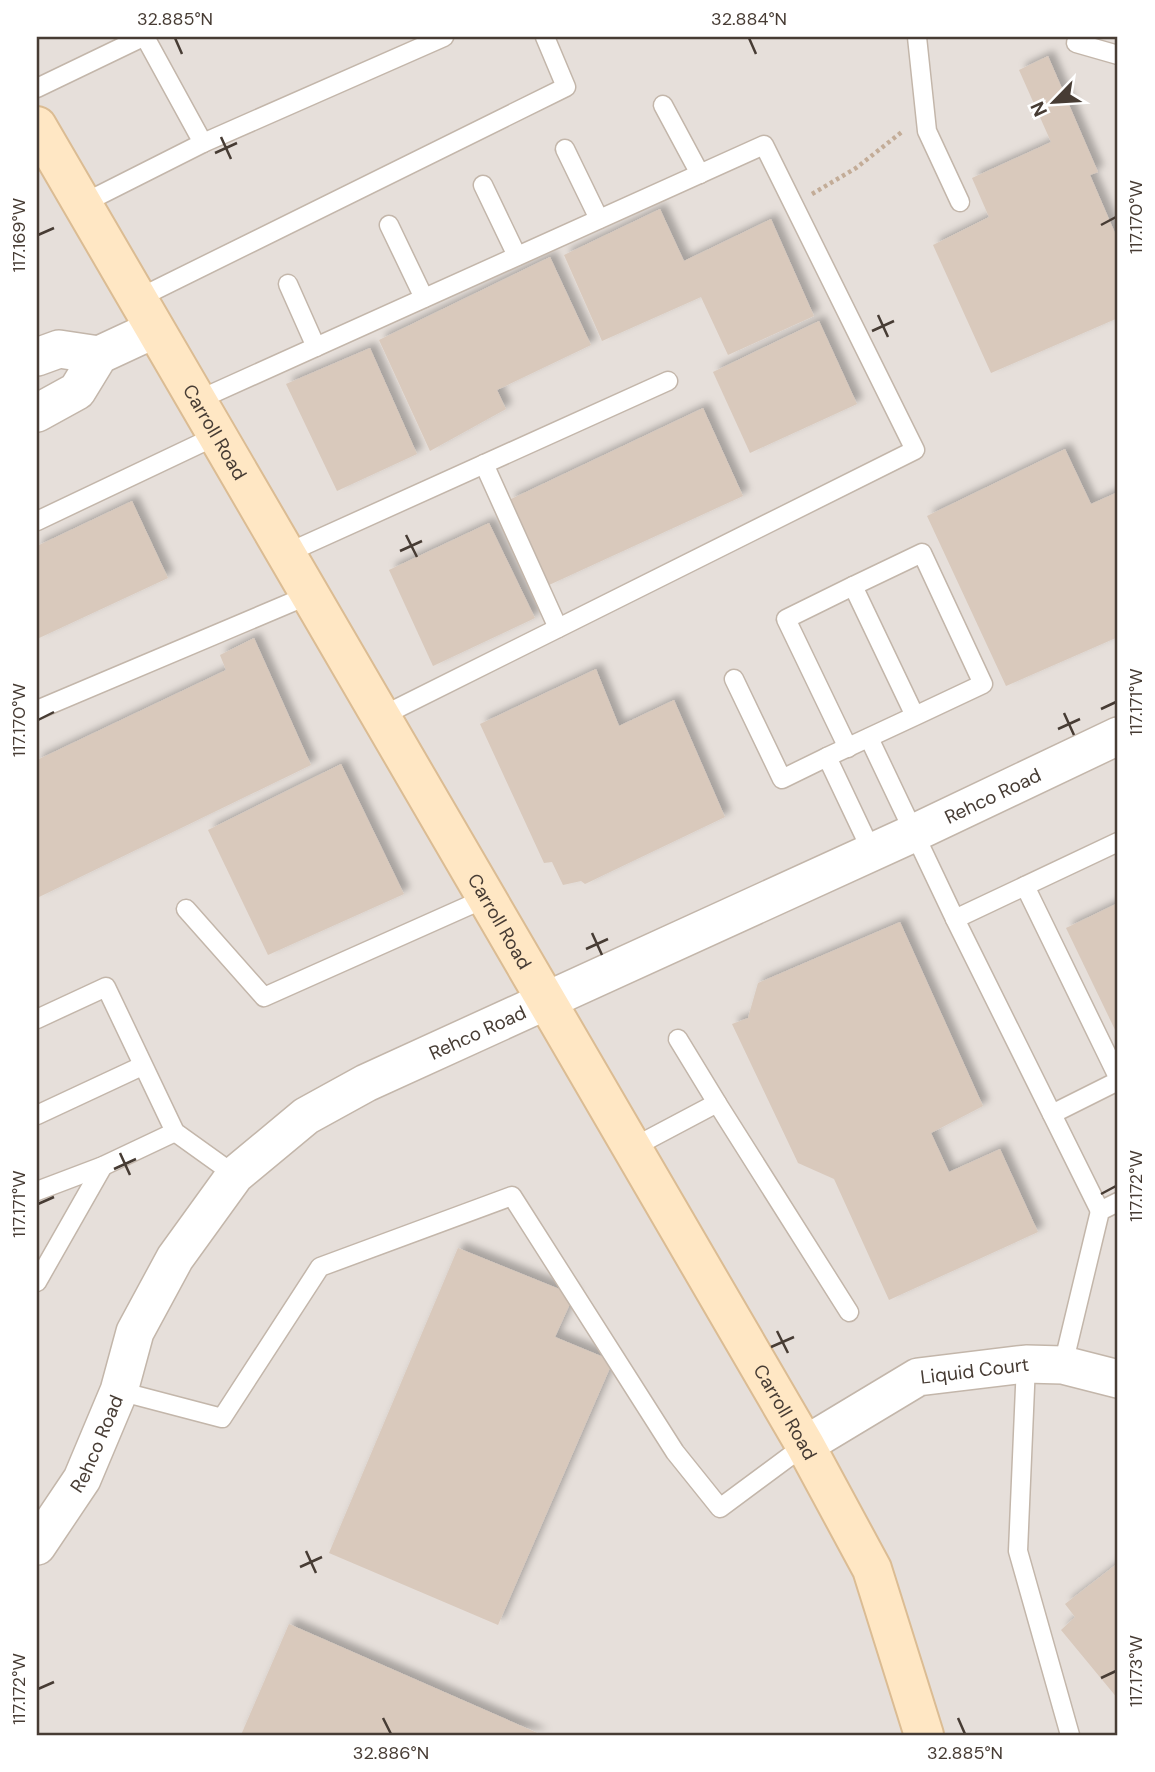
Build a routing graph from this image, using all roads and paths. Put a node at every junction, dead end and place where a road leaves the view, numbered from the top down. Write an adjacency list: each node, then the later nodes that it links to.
1 (144, 37): 7 (lane); 11 (lane)
2 (444, 37): 11 (lane)
3 (545, 37): 23 (lane)
4 (917, 37): 9 (lane)
5 (1079, 39): 6 (lane)
6 (1118, 55)
7 (37, 88)
8 (663, 105): 13 (lane)
9 (925, 114): 15 (lane); 17 (path)
10 (37, 126): 16 (main road, Carroll Road)
11 (203, 143): 16 (lane)
12 (565, 149): 18 (lane)
13 (699, 174): 17 (lane); 18 (lane)
14 (483, 185): 20 (lane)
15 (960, 202)
16 (82, 204): 23 (main road, Carroll Road)
17 (793, 205): 36 (lane)
18 (599, 219): 20 (lane)
19 (389, 225): 22 (lane)
20 (517, 256): 22 (lane)
21 (288, 284): 24 (lane)
22 (424, 298): 24 (lane)
23 (146, 314): 25 (street); 28 (main road, Carroll Road)
24 (316, 347): 28 (lane)
25 (99, 355): 26 (street); 29 (street)
26 (37, 357)
27 (667, 381): 31 (lane)
28 (196, 401): 30 (main road, Carroll Road)
29 (37, 413)
30 (216, 436): 32 (lane); 33 (main road, Carroll Road)
31 (484, 464): 33 (lane); 36 (lane)
32 (37, 521)
33 (285, 554): 35 (main road, Carroll Road)
34 (853, 586): 39 (lane); 39 (lane); 43 (lane)
35 (309, 595): 38 (lane); 40 (main road, Carroll Road)
36 (558, 628): 40 (lane)
37 (734, 679): 44 (lane)
38 (37, 710)
39 (915, 716): 42 (lane)
40 (380, 717): 49 (main road, Carroll Road)
41 (1118, 736): 45 (street, Rehco Road)
42 (869, 738): 43 (lane); 45 (lane)
43 (848, 748): 44 (lane)
44 (827, 757): 47 (lane)
45 (914, 833): 47 (street, Rehco Road); 51 (lane)
46 (1118, 842): 48 (lane)
47 (872, 852): 52 (street, Rehco Road)
48 (1025, 886): 51 (lane); 56 (lane)
49 (486, 898): 50 (lane); 52 (main road, Carroll Road)
50 (186, 909)
51 (955, 919): 58 (lane)
52 (545, 1000): 61 (main road, Carroll Road); 63 (street, Rehco Road)
53 (37, 1019): 55 (lane)
54 (678, 1040): 57 (lane)
55 (142, 1066): 59 (lane); 60 (lane)
56 (1118, 1079): 58 (lane)
57 (717, 1103): 61 (lane); 68 (lane)
58 (1052, 1114): 66 (lane)
59 (37, 1115)
60 (175, 1132): 62 (lane); 63 (lane)
61 (632, 1148): 73 (main road, Carroll Road)
62 (103, 1166): 64 (lane); 67 (lane)
63 (235, 1175): 72 (street, Rehco Road)
64 (37, 1191)
65 (1118, 1202): 66 (lane)
66 (1100, 1211): 70 (lane)
67 (37, 1282)
68 (849, 1312)
69 (1026, 1364): 70 (street, Liquid Court); 73 (street, Liquid Court); 76 (lane)
70 (1063, 1365): 71 (street, Liquid Court)
71 (1118, 1379)
72 (119, 1391): 73 (lane); 74 (street, Rehco Road)
73 (805, 1445): 75 (main road, Carroll Road)
74 (37, 1546)
75 (924, 1735)
76 (1070, 1735)

